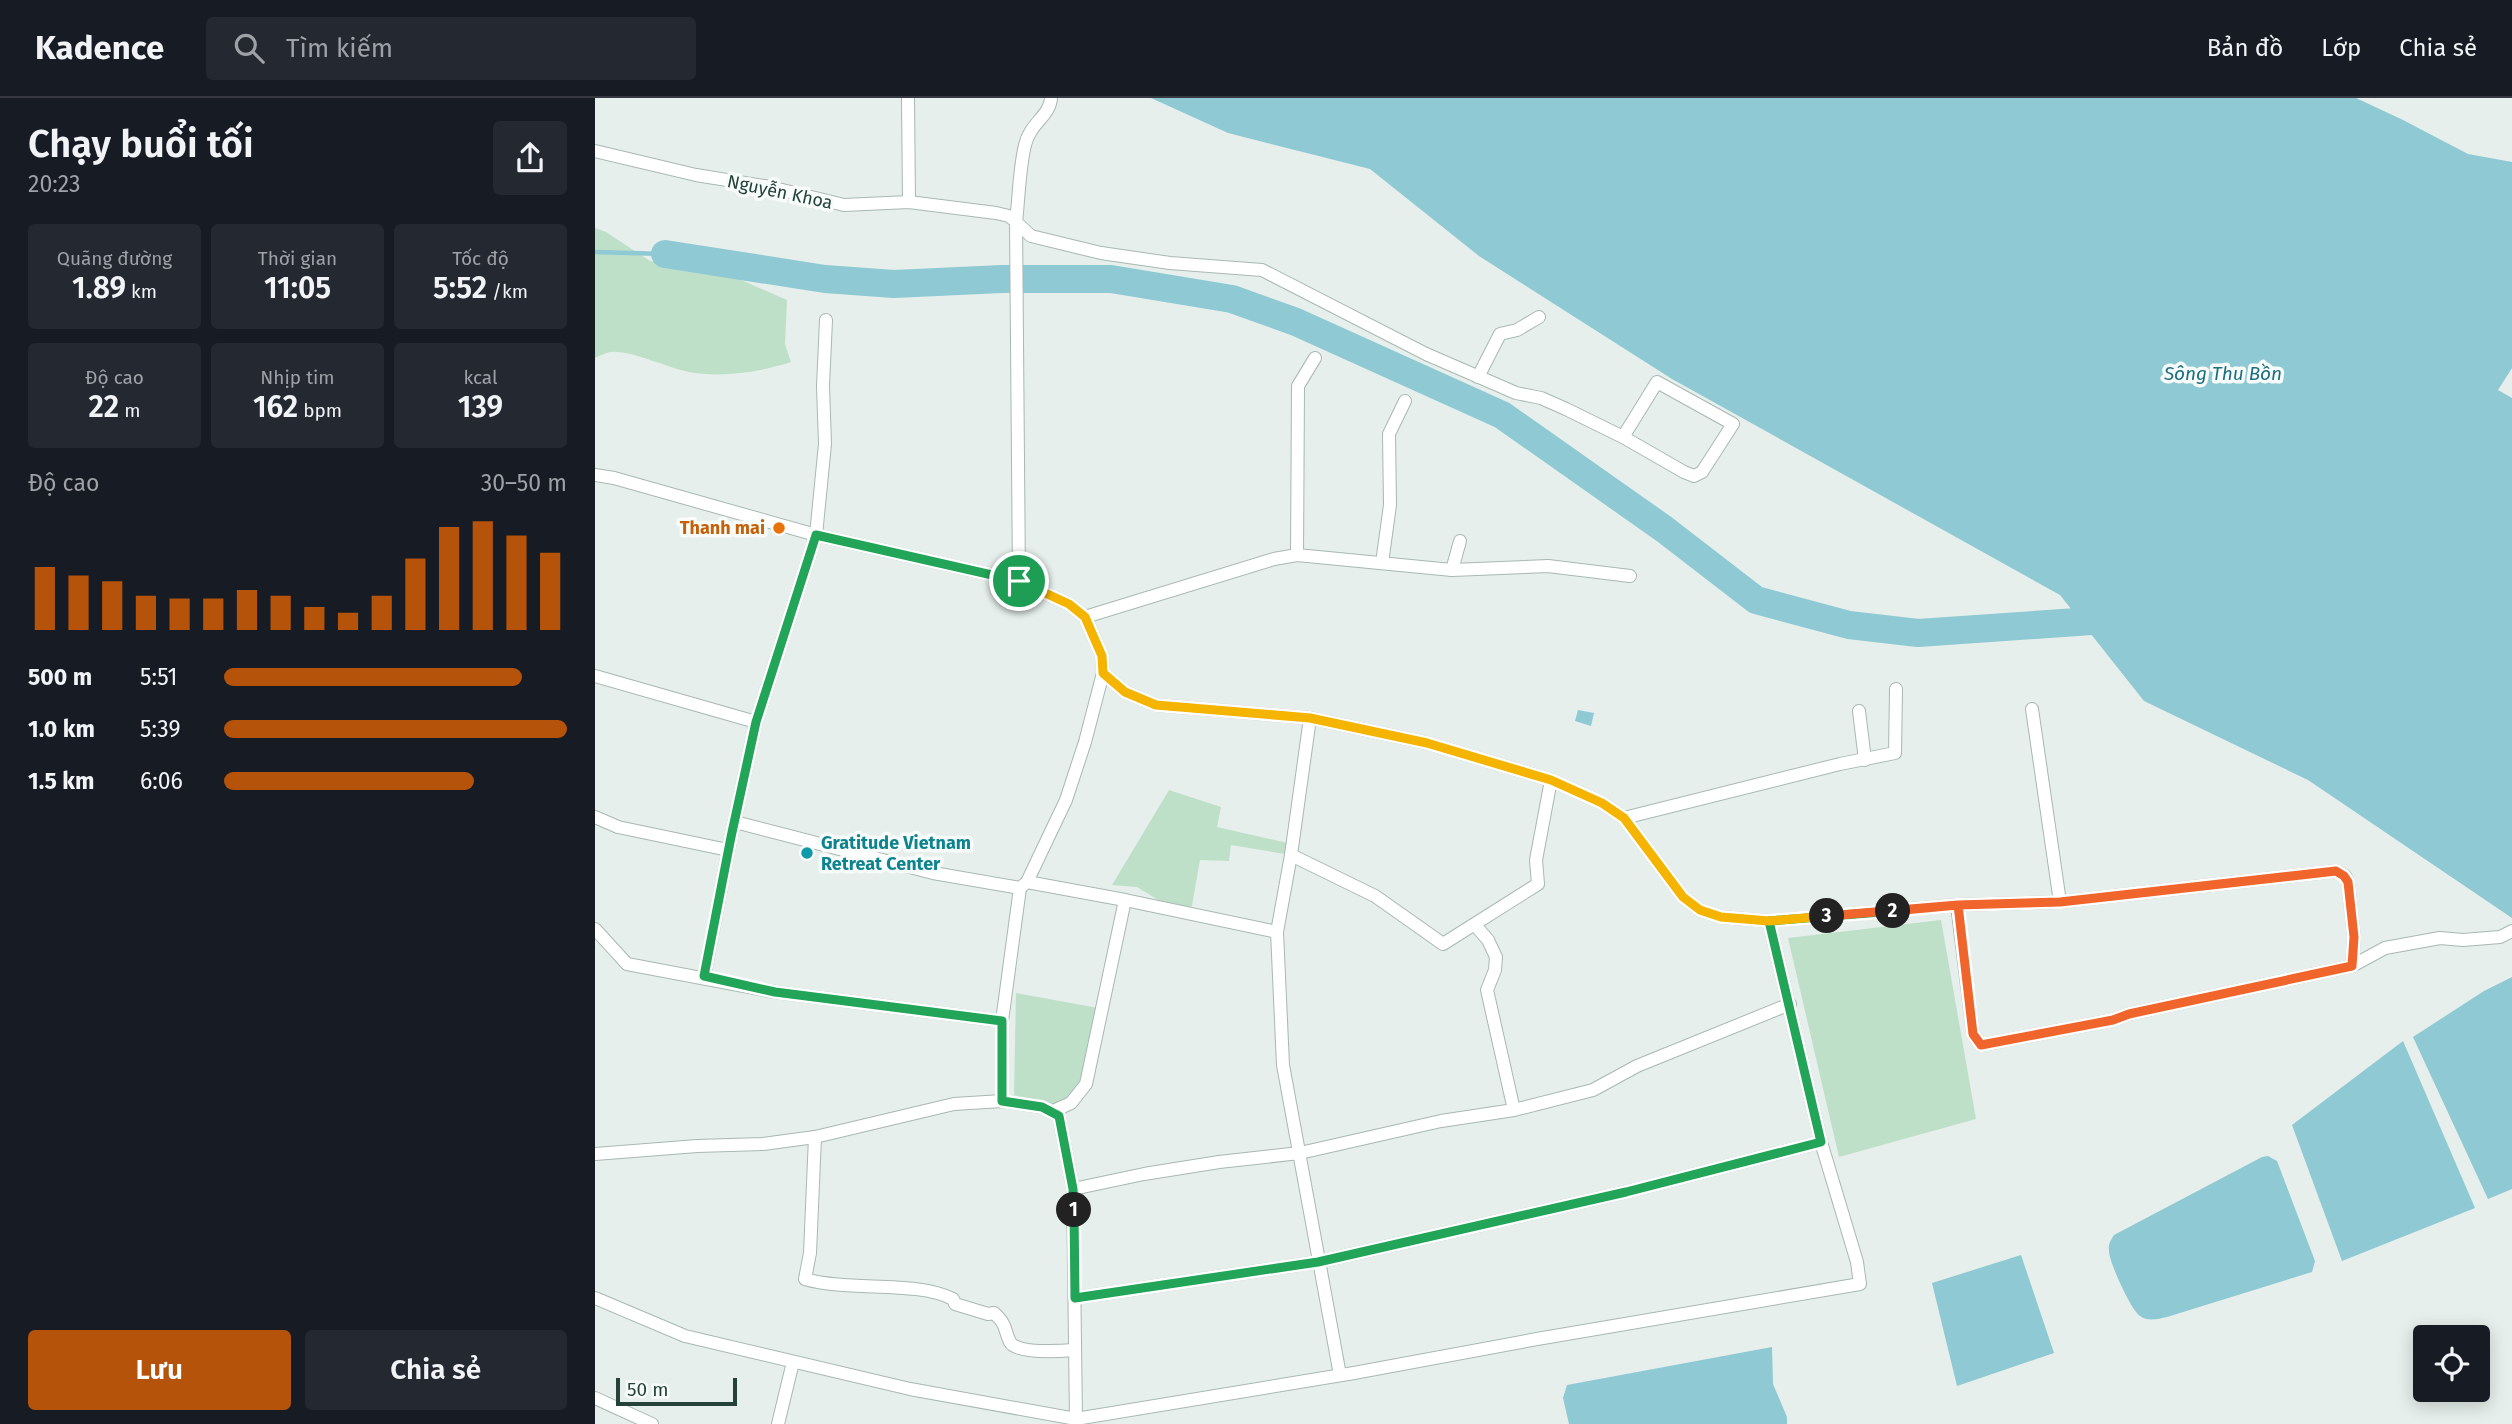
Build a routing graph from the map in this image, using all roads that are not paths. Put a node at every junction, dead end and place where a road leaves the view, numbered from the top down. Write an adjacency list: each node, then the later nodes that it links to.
1 (908, 98): 4 (street)
2 (1051, 98): 5 (street)
3 (595, 151): 4 (street, Nguyễn Khoa)
4 (909, 202): 5 (street, Nguyễn Khoa)
5 (1016, 222): 9 (street, Nguyễn Khoa); 19 (street)
6 (1538, 317): 9 (street)
7 (826, 320): 13 (street)
8 (1315, 358): 15 (street)
9 (1478, 377): 11 (street, Nguyễn Khoa)
10 (1405, 401): 16 (street)
11 (1623, 437): 11 (street, Nguyễn Khoa)
12 (595, 475): 13 (street)
13 (816, 535): 19 (street); 27 (street)
14 (1460, 541): 17 (street)
15 (1297, 555): 16 (street); 20 (street)
16 (1381, 563): 17 (street)
17 (1452, 570): 18 (street)
18 (1630, 576)
19 (1019, 581): 20 (street)
20 (1085, 617): 21 (street)
21 (1103, 673): 26 (street); 35 (street)
22 (595, 676): 27 (street)
23 (1896, 689): 28 (street)
24 (2032, 709): 37 (street)
25 (1859, 711): 28 (street)
26 (1310, 718): 29 (street); 34 (street)
27 (756, 722): 32 (street)
28 (1865, 760): 31 (street)
29 (1551, 780): 31 (street); 40 (street)
30 (595, 817): 33 (street)
31 (1624, 818): 39 (street)
32 (734, 822): 33 (street); 35 (street)
33 (728, 850): 45 (street)
34 (1291, 855): 40 (street); 43 (street)
35 (1023, 885): 36 (street); 47 (street)
36 (1125, 900): 43 (street); 50 (street)
37 (2060, 902): 38 (street); 44 (street)
38 (1958, 905): 39 (street); 44 (street)
39 (1769, 921): 46 (street)
40 (1475, 925): 49 (street)
41 (595, 929): 45 (street)
42 (2512, 931): 44 (street)
43 (1277, 932): 53 (street)
44 (2352, 966)
45 (704, 976): 47 (street)
46 (1790, 1004): 49 (street); 52 (street)
47 (1002, 1021): 48 (street)
48 (1002, 1101): 50 (street); 51 (street)
49 (1514, 1110): 53 (street)
50 (1051, 1112): 55 (street)
51 (815, 1137): 54 (street); 59 (street)
52 (1821, 1142): 56 (street); 61 (street)
53 (1300, 1153): 55 (street); 56 (street)
54 (595, 1154)
55 (1073, 1189): 58 (street)
56 (1318, 1262): 58 (street); 61 (street)
57 (595, 1298): 60 (street)
58 (1075, 1298): 59 (street)
59 (1074, 1350): 63 (street)
60 (793, 1362): 63 (street); 65 (street)
61 (1340, 1375): 63 (street)
62 (595, 1398): 64 (street)
63 (1076, 1419)
64 (652, 1424)
65 (778, 1424)

